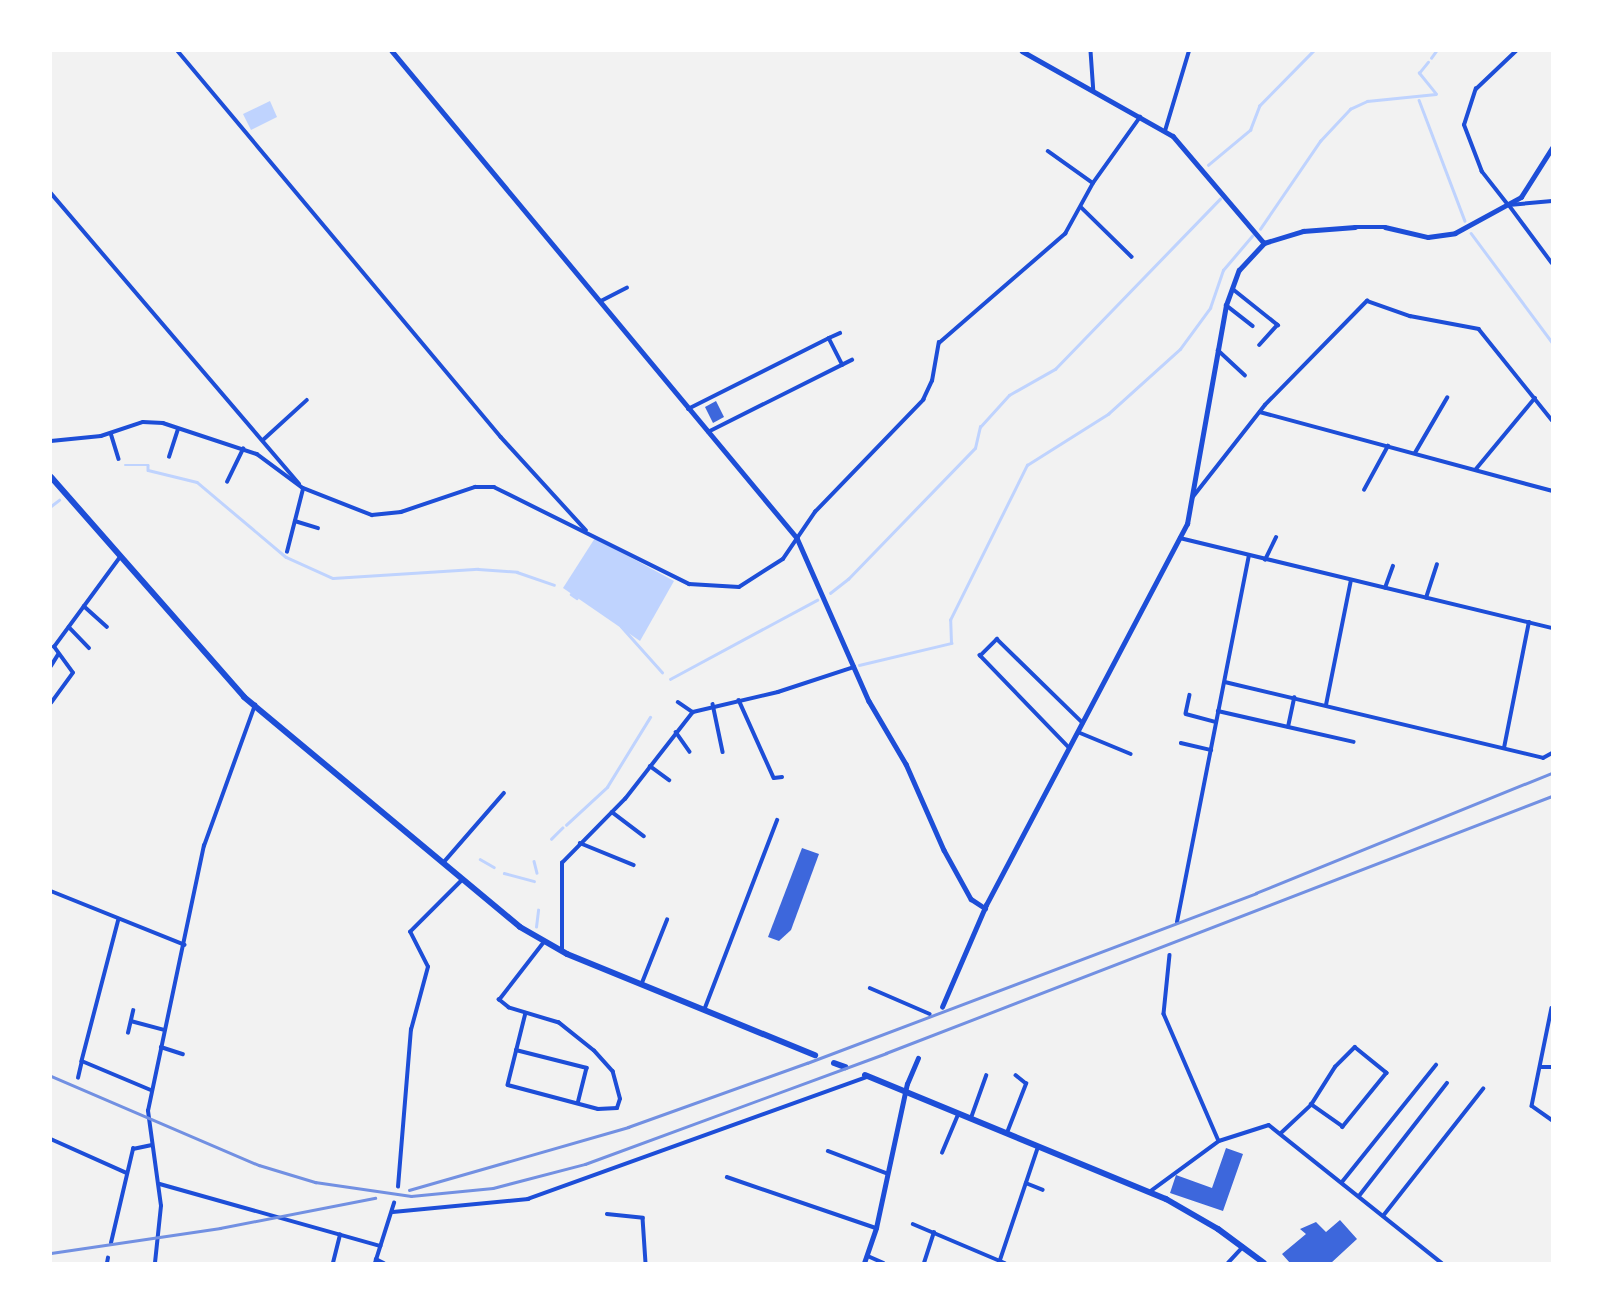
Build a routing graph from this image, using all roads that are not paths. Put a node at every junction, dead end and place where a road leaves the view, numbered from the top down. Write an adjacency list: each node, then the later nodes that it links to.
1 (178, 51): 57 (street)
2 (392, 51): 22 (street)
3 (1022, 51): 7 (street)
4 (1091, 51): 7 (street)
5 (1189, 51): 9 (street)
6 (1517, 51): 15 (street)
7 (1094, 90): 8 (street)
8 (1141, 116): 9 (street); 12 (street)
9 (1166, 131): 17 (street)
10 (1552, 148): 15 (street)
11 (1048, 151): 12 (street)
12 (1093, 183): 16 (street)
13 (51, 193): 41 (street)
14 (1552, 201): 15 (street)
15 (1509, 205): 17 (street); 19 (street)
16 (1081, 207): 18 (street); 59 (street)
17 (1264, 243): 21 (street)
18 (1132, 257)
19 (1552, 264)
20 (627, 288): 22 (street)
21 (1231, 288): 23 (street); 27 (street)
22 (599, 302): 35 (street)
23 (1226, 305): 24 (street); 28 (street)
24 (1253, 326)
25 (840, 333): 26 (street)
26 (829, 338): 30 (street); 35 (street)
27 (1261, 345)
28 (1218, 350): 31 (street); 54 (street)
29 (852, 360): 30 (street)
30 (843, 365): 39 (street)
31 (1245, 375)
32 (1447, 398): 45 (street)
33 (1535, 398): 36 (street); 37 (street); 48 (street)
34 (307, 400): 41 (street)
35 (688, 409): 39 (street)
36 (1260, 412): 43 (street); 54 (street)
37 (1552, 420)
38 (178, 430): 40 (street); 44 (street); 46 (street)
39 (708, 432): 59 (street)
40 (111, 433): 42 (street); 47 (street)
41 (262, 440): 51 (street)
42 (51, 441)
43 (1388, 446): 45 (street); 52 (street)
44 (243, 449): 50 (street); 51 (street)
45 (1415, 453): 48 (street)
46 (169, 457)
47 (119, 459)
48 (1476, 469): 53 (street)
49 (51, 477): 63 (highway)
50 (227, 482)
51 (303, 488): 55 (street); 57 (street)
52 (1364, 490)
53 (1552, 491)
54 (1190, 499): 60 (street)
55 (295, 521): 56 (street); 61 (street)
56 (318, 528)
57 (586, 530): 59 (street)
58 (1276, 537): 64 (street)
59 (797, 538): 78 (street)
60 (1180, 538): 62 (street); 91 (street)
61 (288, 552)
62 (1249, 556): 64 (street); 79 (street)
63 (120, 557): 70 (street); 86 (highway)
64 (1265, 560): 67 (street)
65 (1437, 565): 69 (street)
66 (1393, 566): 68 (street)
67 (1351, 580): 68 (street); 87 (street)
68 (1385, 588): 69 (street)
69 (1426, 598): 71 (street)
70 (84, 606): 72 (street); 73 (street)
71 (1529, 622): 74 (street); 97 (street)
72 (69, 627): 75 (street); 76 (street)
73 (107, 627)
74 (1552, 628)
75 (89, 649)
76 (58, 655): 77 (street); 84 (street)
77 (51, 666)
78 (855, 667): 82 (street); 116 (street)
79 (1224, 681): 81 (street); 88 (street)
80 (1190, 695): 90 (street)
81 (1294, 698): 87 (street); 92 (street)
82 (739, 701): 85 (street); 105 (street)
83 (678, 702): 89 (street)
84 (51, 703)
85 (713, 704): 89 (street); 101 (street)
86 (255, 705): 112 (highway); 121 (street)
87 (1326, 706): 97 (street)
88 (1219, 711): 90 (street); 92 (street)
89 (693, 712): 93 (street)
90 (1216, 722): 99 (street)
91 (1083, 723): 94 (street); 98 (street)
92 (1288, 727): 95 (street)
93 (676, 732): 100 (street); 104 (street)
94 (1078, 733): 98 (street); 103 (street)
95 (1354, 742)
96 (1181, 743): 99 (street)
97 (1504, 748): 102 (street)
98 (1070, 749): 116 (street)
99 (1211, 750): 119 (street)
100 (690, 752)
101 (723, 752)
102 (1552, 753)
103 (1131, 754)
104 (650, 766): 106 (street); 108 (street)
105 (782, 777)
106 (669, 780)
107 (504, 793): 112 (street)
108 (612, 812): 110 (street); 111 (street)
109 (777, 820): 127 (street)
110 (644, 836)
111 (580, 844): 113 (street); 122 (street)
112 (443, 864): 114 (highway)
113 (634, 865)
114 (462, 880): 120 (highway); 173 (street)
115 (51, 891): 117 (street)
116 (986, 908): 126 (street)
117 (119, 919): 121 (street); 140 (street)
118 (667, 920): 124 (street)
119 (1177, 922)
120 (544, 942): 122 (highway); 130 (street)
121 (185, 946): 133 (street)
122 (562, 952): 124 (highway)
123 (1170, 955): 162 (street)
124 (641, 984): 127 (highway)
125 (870, 988): 131 (street)
126 (942, 1007)
127 (704, 1010): 138 (highway)
128 (1552, 1010): 144 (street)
129 (133, 1012): 132 (street)
130 (526, 1013): 136 (street); 154 (street)
131 (930, 1014)
132 (131, 1020): 133 (street); 134 (street)
133 (164, 1030): 135 (street)
134 (128, 1033)
135 (160, 1046): 137 (street); 152 (street)
136 (516, 1050): 154 (street); 154 (street)
137 (183, 1054)
138 (815, 1055)
139 (918, 1058): 153 (street)
140 (82, 1061): 149 (street); 152 (street)
141 (834, 1063): 143 (highway)
142 (1436, 1065): 170 (street)
143 (845, 1067)
144 (1540, 1067): 145 (street); 158 (street)
145 (1552, 1067)
146 (867, 1076): 153 (highway); 178 (street)
147 (986, 1076): 157 (street)
148 (1016, 1076): 159 (street)
149 (78, 1078)
150 (1447, 1083): 176 (street)
151 (1483, 1089): 180 (street)
152 (152, 1090): 163 (street)
153 (906, 1091): 156 (highway); 168 (street)
154 (578, 1103)
155 (1311, 1105): 155 (street); 160 (street)
156 (959, 1113): 157 (highway); 166 (street)
157 (971, 1118): 159 (highway)
158 (1552, 1121)
159 (1007, 1133): 164 (highway)
160 (1281, 1133): 162 (street); 170 (street)
161 (51, 1139): 167 (street)
162 (1219, 1142): 175 (street)
163 (152, 1145): 167 (street); 172 (street)
164 (1039, 1145): 171 (street); 175 (highway)
165 (828, 1150): 168 (street)
166 (942, 1153)
167 (127, 1173): 185 (street)
168 (886, 1173): 182 (street)
169 (727, 1177): 182 (street)
170 (1342, 1182): 176 (street)
171 (1026, 1183): 174 (street); 190 (street)
172 (159, 1184): 184 (street); 191 (street)
173 (398, 1187)
174 (1043, 1190)
175 (1151, 1191): 187 (highway)
176 (1359, 1196): 180 (street)
177 (394, 1203): 178 (street)
178 (393, 1212): 186 (street)
179 (607, 1214): 194 (street)
180 (1383, 1216): 201 (street)
181 (913, 1224): 183 (street)
182 (877, 1228): 188 (street)
183 (934, 1233): 190 (street); 197 (street)
184 (340, 1234): 186 (street); 192 (street)
185 (111, 1243)
186 (380, 1246): 189 (street)
187 (1243, 1247): 199 (street); 200 (highway)
188 (868, 1256): 195 (street); 196 (street)
189 (376, 1261): 193 (street)
190 (999, 1262): 198 (street)
191 (155, 1263)
192 (333, 1263)
193 (384, 1263)
194 (646, 1263)
195 (864, 1263)
196 (884, 1263)
197 (924, 1263)
198 (1005, 1263)
199 (1228, 1263)
200 (1264, 1263)
201 (1442, 1263)

